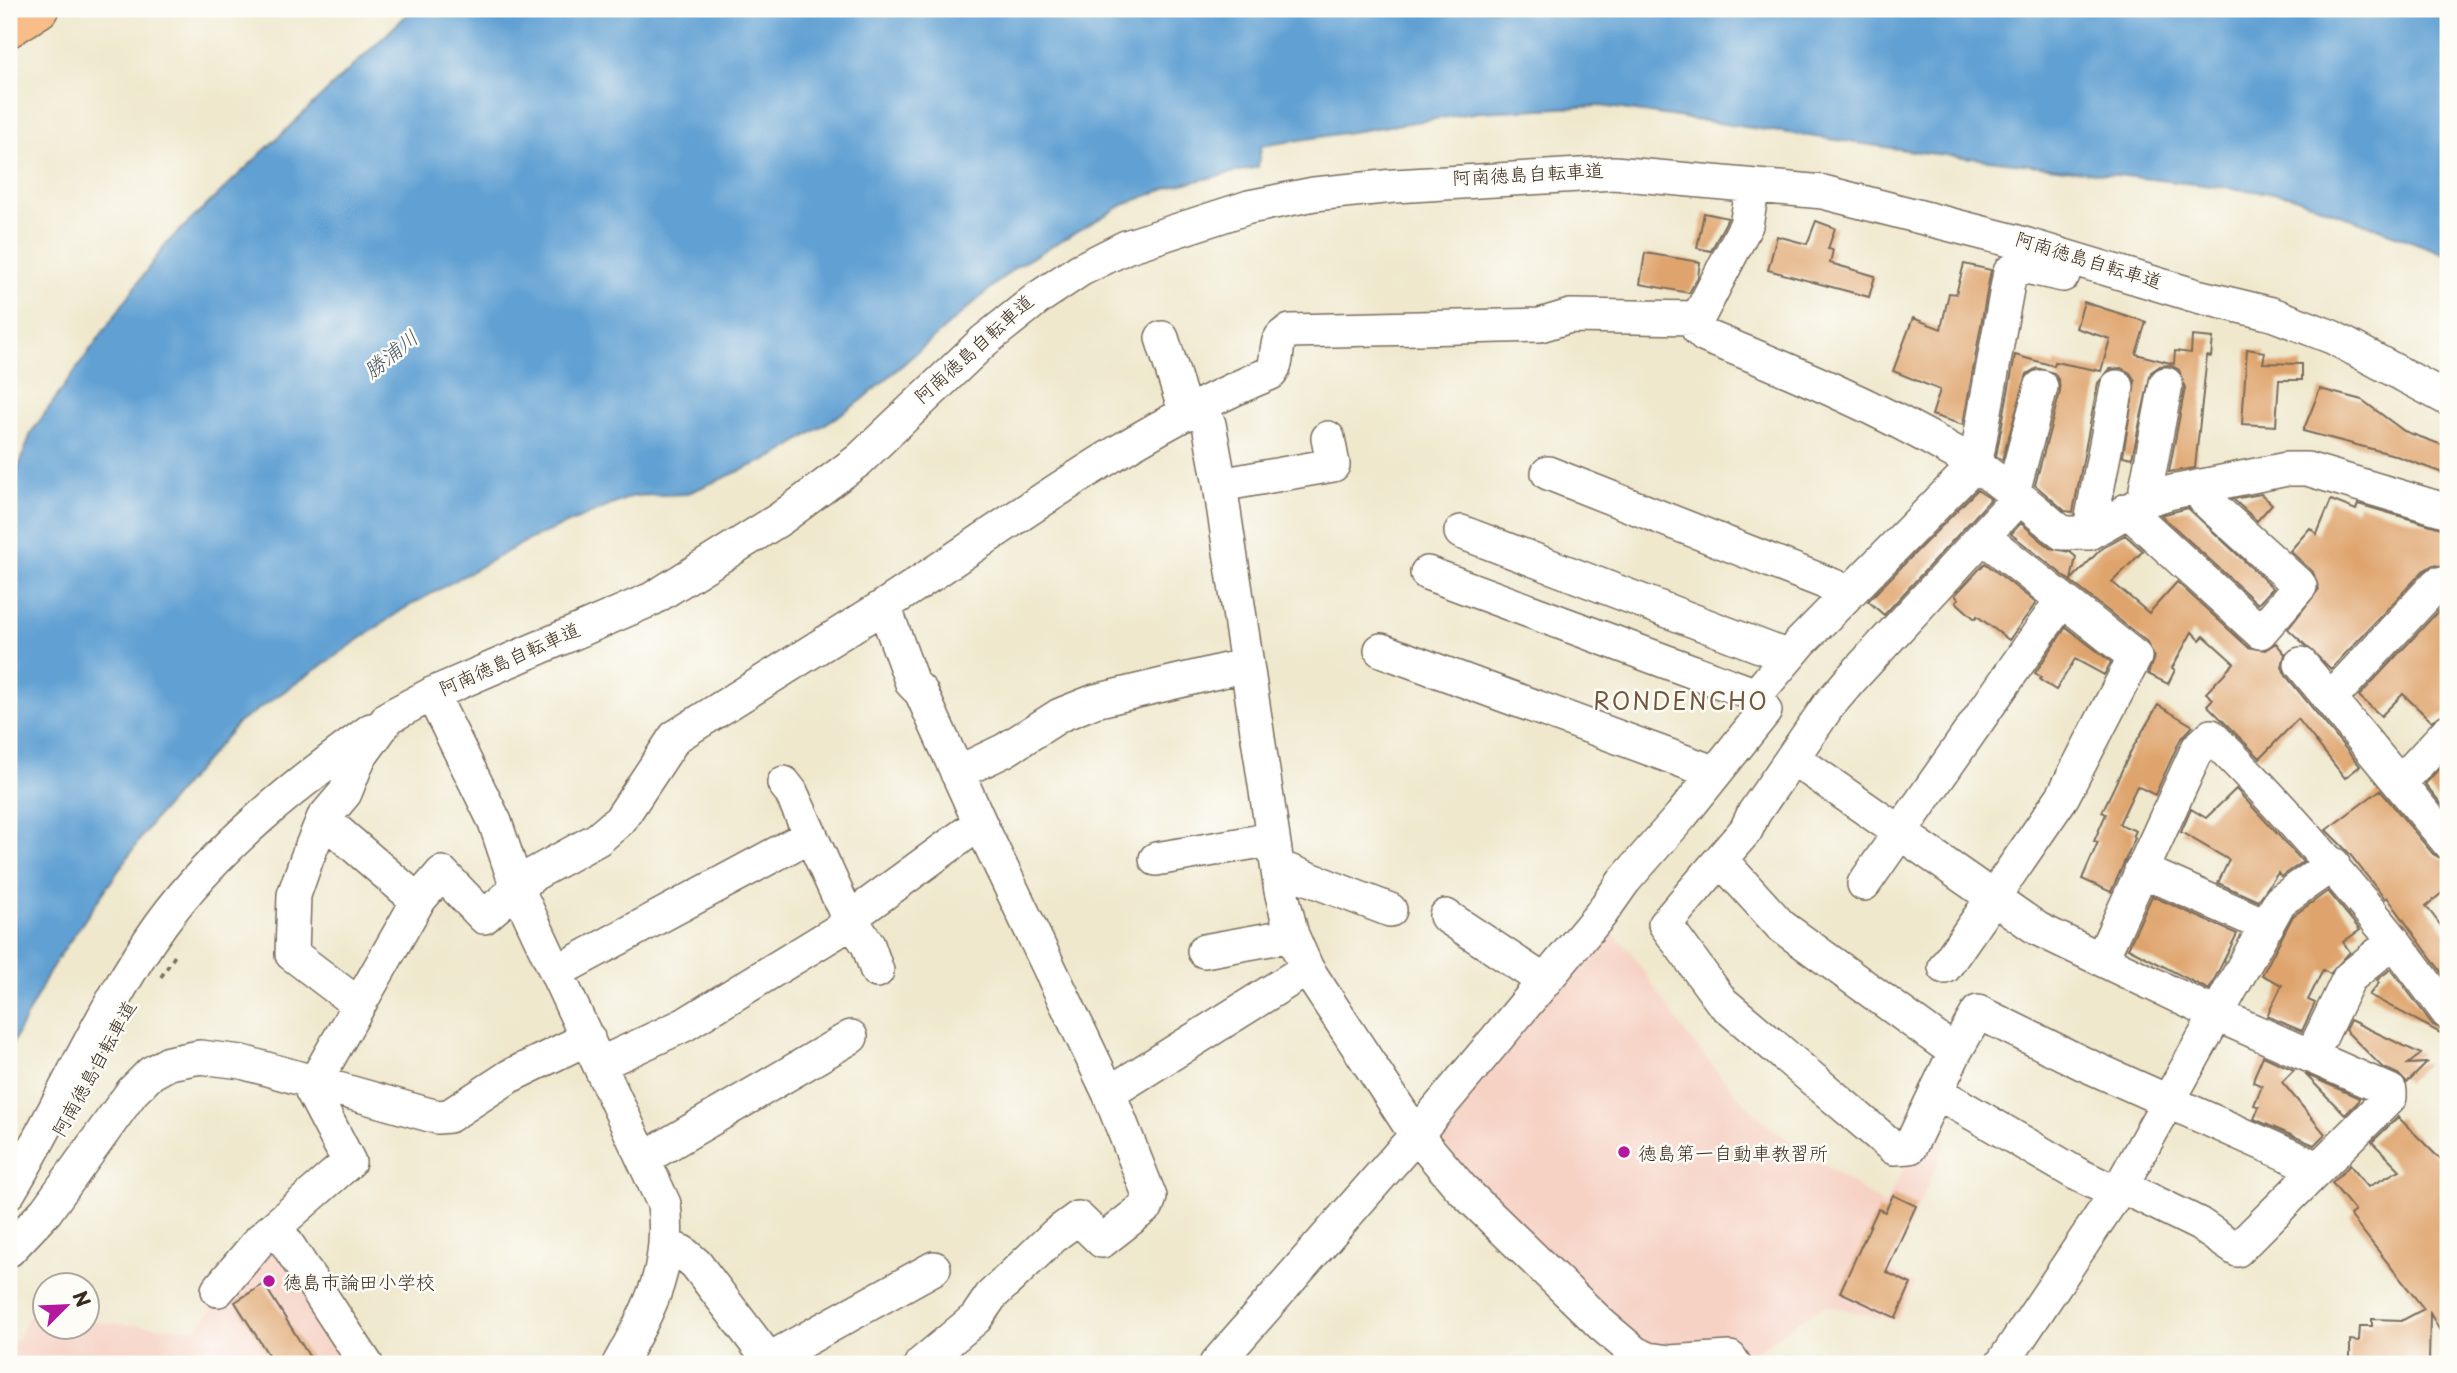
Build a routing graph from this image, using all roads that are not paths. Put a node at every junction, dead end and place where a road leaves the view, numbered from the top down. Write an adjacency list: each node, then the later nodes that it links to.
1 (39, 9): 2 (main road)
2 (9, 28)
3 (1753, 186): 4 (street); 5 (street); 34 (street)
4 (2079, 260): 10 (street); 13 (street)
5 (1698, 318): 11 (street); 13 (street)
6 (1162, 338): 11 (street)
7 (2166, 384): 18 (street)
8 (2040, 387): 17 (street)
9 (2117, 387): 21 (street)
10 (2448, 399)
11 (1192, 410): 15 (street); 27 (street)
12 (1328, 438): 15 (street)
13 (1972, 465): 17 (street); 25 (street)
14 (1548, 473): 25 (street)
15 (1220, 485): 31 (street)
16 (2198, 488): 18 (street); 18 (street); 19 (street)
17 (2016, 495): 21 (street); 22 (street)
18 (2138, 504): 21 (street)
19 (2448, 511)
20 (1461, 531): 29 (street)
21 (2089, 533)
22 (1984, 535): 26 (street); 37 (street)
23 (1427, 573): 32 (street)
24 (2448, 588): 33 (street)
25 (1845, 597): 29 (street)
26 (2062, 600): 44 (street); 55 (street)
27 (884, 606): 38 (street); 54 (street)
28 (1381, 650): 39 (street)
29 (1785, 660): 32 (street)
30 (2301, 664): 33 (street)
31 (1247, 665): 38 (street); 46 (street)
32 (1756, 695): 39 (street)
33 (2331, 698): 41 (street)
34 (435, 699): 35 (street); 54 (street)
35 (389, 717): 42 (street); 85 (street)
36 (2448, 731): 41 (street)
37 (1793, 758): 44 (street); 49 (street)
38 (957, 773): 43 (street)
39 (1712, 775): 69 (street)
40 (784, 783): 45 (street)
41 (2400, 783): 47 (street)
42 (323, 819): 56 (street); 70 (street)
43 (980, 823): 59 (street); 78 (street)
44 (1901, 834): 53 (street); 55 (street)
45 (811, 835): 59 (street); 67 (street)
46 (1273, 839): 48 (street); 52 (street)
47 (2448, 842)
48 (1156, 859)
49 (1721, 860): 75 (street); 79 (street)
50 (2333, 864): 51 (street); 60 (street); 62 (street)
51 (2141, 870): 60 (street); 64 (street)
52 (1278, 872): 57 (street); 61 (street)
53 (1864, 884)
54 (517, 888): 56 (street); 67 (street)
55 (1992, 897): 64 (street); 65 (street)
56 (418, 901): 70 (street)
57 (1390, 910)
58 (1446, 916): 69 (street)
59 (850, 918): 68 (street); 74 (street)
60 (2267, 926): 72 (street)
61 (1292, 935): 63 (street); 66 (street)
62 (2394, 941): 71 (street); 76 (street)
63 (1204, 951)
64 (2102, 958): 72 (street)
65 (1945, 967)
66 (1307, 969): 78 (street); 81 (street)
67 (558, 971): 74 (street)
68 (877, 971)
69 (1544, 981): 81 (street)
70 (359, 1005): 77 (street)
71 (2448, 1013)
72 (2215, 1014): 76 (street); 80 (street)
73 (851, 1037): 82 (street)
74 (594, 1051): 77 (street); 82 (street)
75 (1955, 1052): 79 (street); 80 (street)
76 (2312, 1055): 83 (street)
77 (316, 1083): 86 (street); 88 (street)
78 (1108, 1093): 94 (street)
79 (1938, 1093): 84 (street)
80 (2168, 1102): 83 (street); 84 (street)
81 (1416, 1135): 95 (street); 96 (street)
82 (643, 1159): 87 (street)
83 (2316, 1171): 84 (street)
84 (2118, 1189): 97 (street)
85 (9, 1192)
86 (276, 1227): 90 (street); 92 (street)
87 (667, 1246): 91 (street); 93 (street)
88 (9, 1250)
89 (934, 1268): 91 (street)
90 (218, 1290)
91 (770, 1362)
92 (366, 1364)
93 (619, 1364)
94 (921, 1364)
95 (1216, 1364)
96 (1734, 1364)
97 (2002, 1364)

